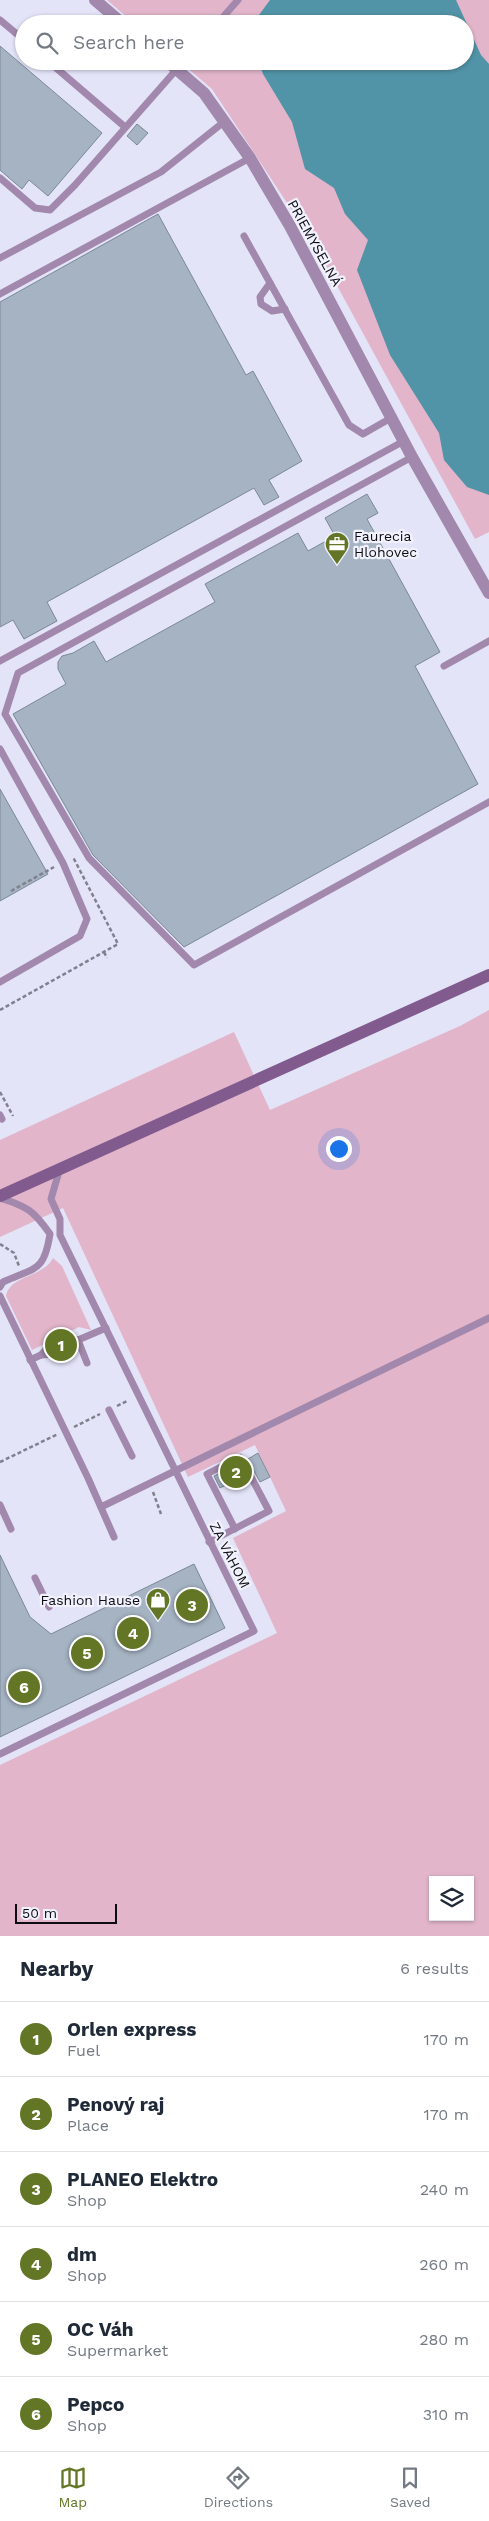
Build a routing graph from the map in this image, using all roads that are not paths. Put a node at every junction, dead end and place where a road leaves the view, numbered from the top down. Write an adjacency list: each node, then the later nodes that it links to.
1 (94, 0): 3 (street)
2 (238, 0): 4 (lane)
3 (112, 15)
4 (225, 15)
5 (0, 20): 6 (lane)
6 (15, 32)
7 (58, 70): 11 (lane)
8 (171, 70): 11 (lane)
9 (182, 70): 10 (street, PRIEMYSELNÁ)
10 (225, 122): 12 (street, PRIEMYSELNÁ); 15 (lane)
11 (125, 127): 13 (lane)
12 (250, 158): 17 (lane); 19 (street, PRIEMYSELNÁ)
13 (0, 178)
14 (244, 236): 16 (lane)
15 (0, 258)
16 (270, 283): 18 (lane); 18 (lane)
17 (0, 294)
18 (285, 309): 19 (lane)
19 (392, 418): 20 (street, PRIEMYSELNÁ)
20 (404, 442): 21 (street, PRIEMYSELNÁ); 24 (lane)
21 (412, 457): 22 (street, PRIEMYSELNÁ); 27 (lane)
22 (489, 593)
23 (489, 642): 25 (lane)
24 (0, 661)
25 (444, 666)
26 (0, 749): 29 (lane)
27 (489, 802)
28 (489, 975): 30 (main road)
29 (0, 982)
30 (60, 1168): 31 (main road); 33 (lane, ZA VÁHOM)
31 (0, 1197): 32 (lane)
32 (50, 1234): 33 (lane); 34 (lane)
33 (60, 1235): 37 (lane, ZA VÁHOM)
34 (0, 1287)
35 (0, 1297): 39 (lane)
36 (489, 1318): 44 (lane)
37 (106, 1328): 38 (lane); 44 (lane, ZA VÁHOM)
38 (78, 1340): 39 (lane); 40 (lane)
39 (30, 1360): 47 (lane)
40 (86, 1363)
41 (109, 1410): 42 (lane)
42 (132, 1456)
43 (243, 1461): 49 (lane)
44 (176, 1471): 47 (lane); 51 (lane, ZA VÁHOM)
45 (249, 1473): 49 (lane)
46 (0, 1505): 48 (lane)
47 (102, 1507): 50 (lane)
48 (12, 1528)
49 (235, 1528): 51 (lane)
50 (114, 1537)
51 (210, 1542): 54 (lane, ZA VÁHOM)
52 (35, 1578): 53 (lane)
53 (49, 1607)
54 (0, 1754)

